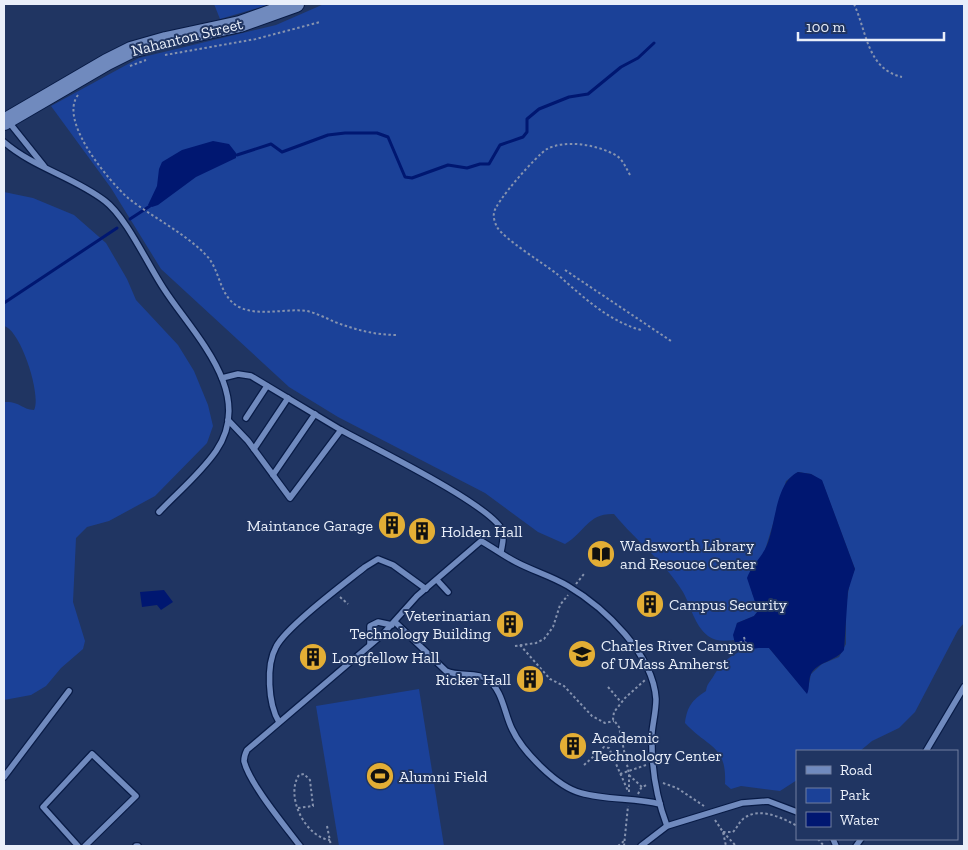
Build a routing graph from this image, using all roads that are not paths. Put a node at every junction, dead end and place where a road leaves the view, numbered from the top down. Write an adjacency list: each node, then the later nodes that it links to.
1 (296, 4): 2 (main road, Nahanton Street)
2 (5, 121): 4 (lane)
3 (4, 142): 4 (lane)
4 (52, 172): 5 (lane)
5 (222, 378): 6 (lane); 10 (lane)
6 (267, 386): 7 (lane); 9 (lane)
7 (288, 398): 8 (lane); 12 (lane)
8 (314, 414): 11 (lane); 13 (lane)
9 (246, 418)
10 (228, 420): 12 (lane); 14 (lane)
11 (341, 430): 13 (lane); 15 (lane)
12 (254, 449): 13 (lane)
13 (273, 475)
14 (159, 512)
15 (501, 552): 16 (lane); 26 (lane)
16 (436, 580): 17 (lane); 18 (lane)
17 (426, 589): 19 (lane); 23 (lane)
18 (448, 592)
19 (393, 623): 20 (lane); 20 (lane); 26 (lane)
20 (370, 644): 23 (lane)
21 (964, 687): 24 (lane)
22 (69, 690): 25 (lane)
23 (279, 722): 31 (lane)
24 (927, 750)
25 (4, 777)
26 (660, 804): 28 (lane)
27 (796, 812): 28 (lane)
28 (667, 826): 32 (lane)
29 (78, 846): 30 (lane)
30 (85, 846)
31 (300, 846)
32 (641, 846)

